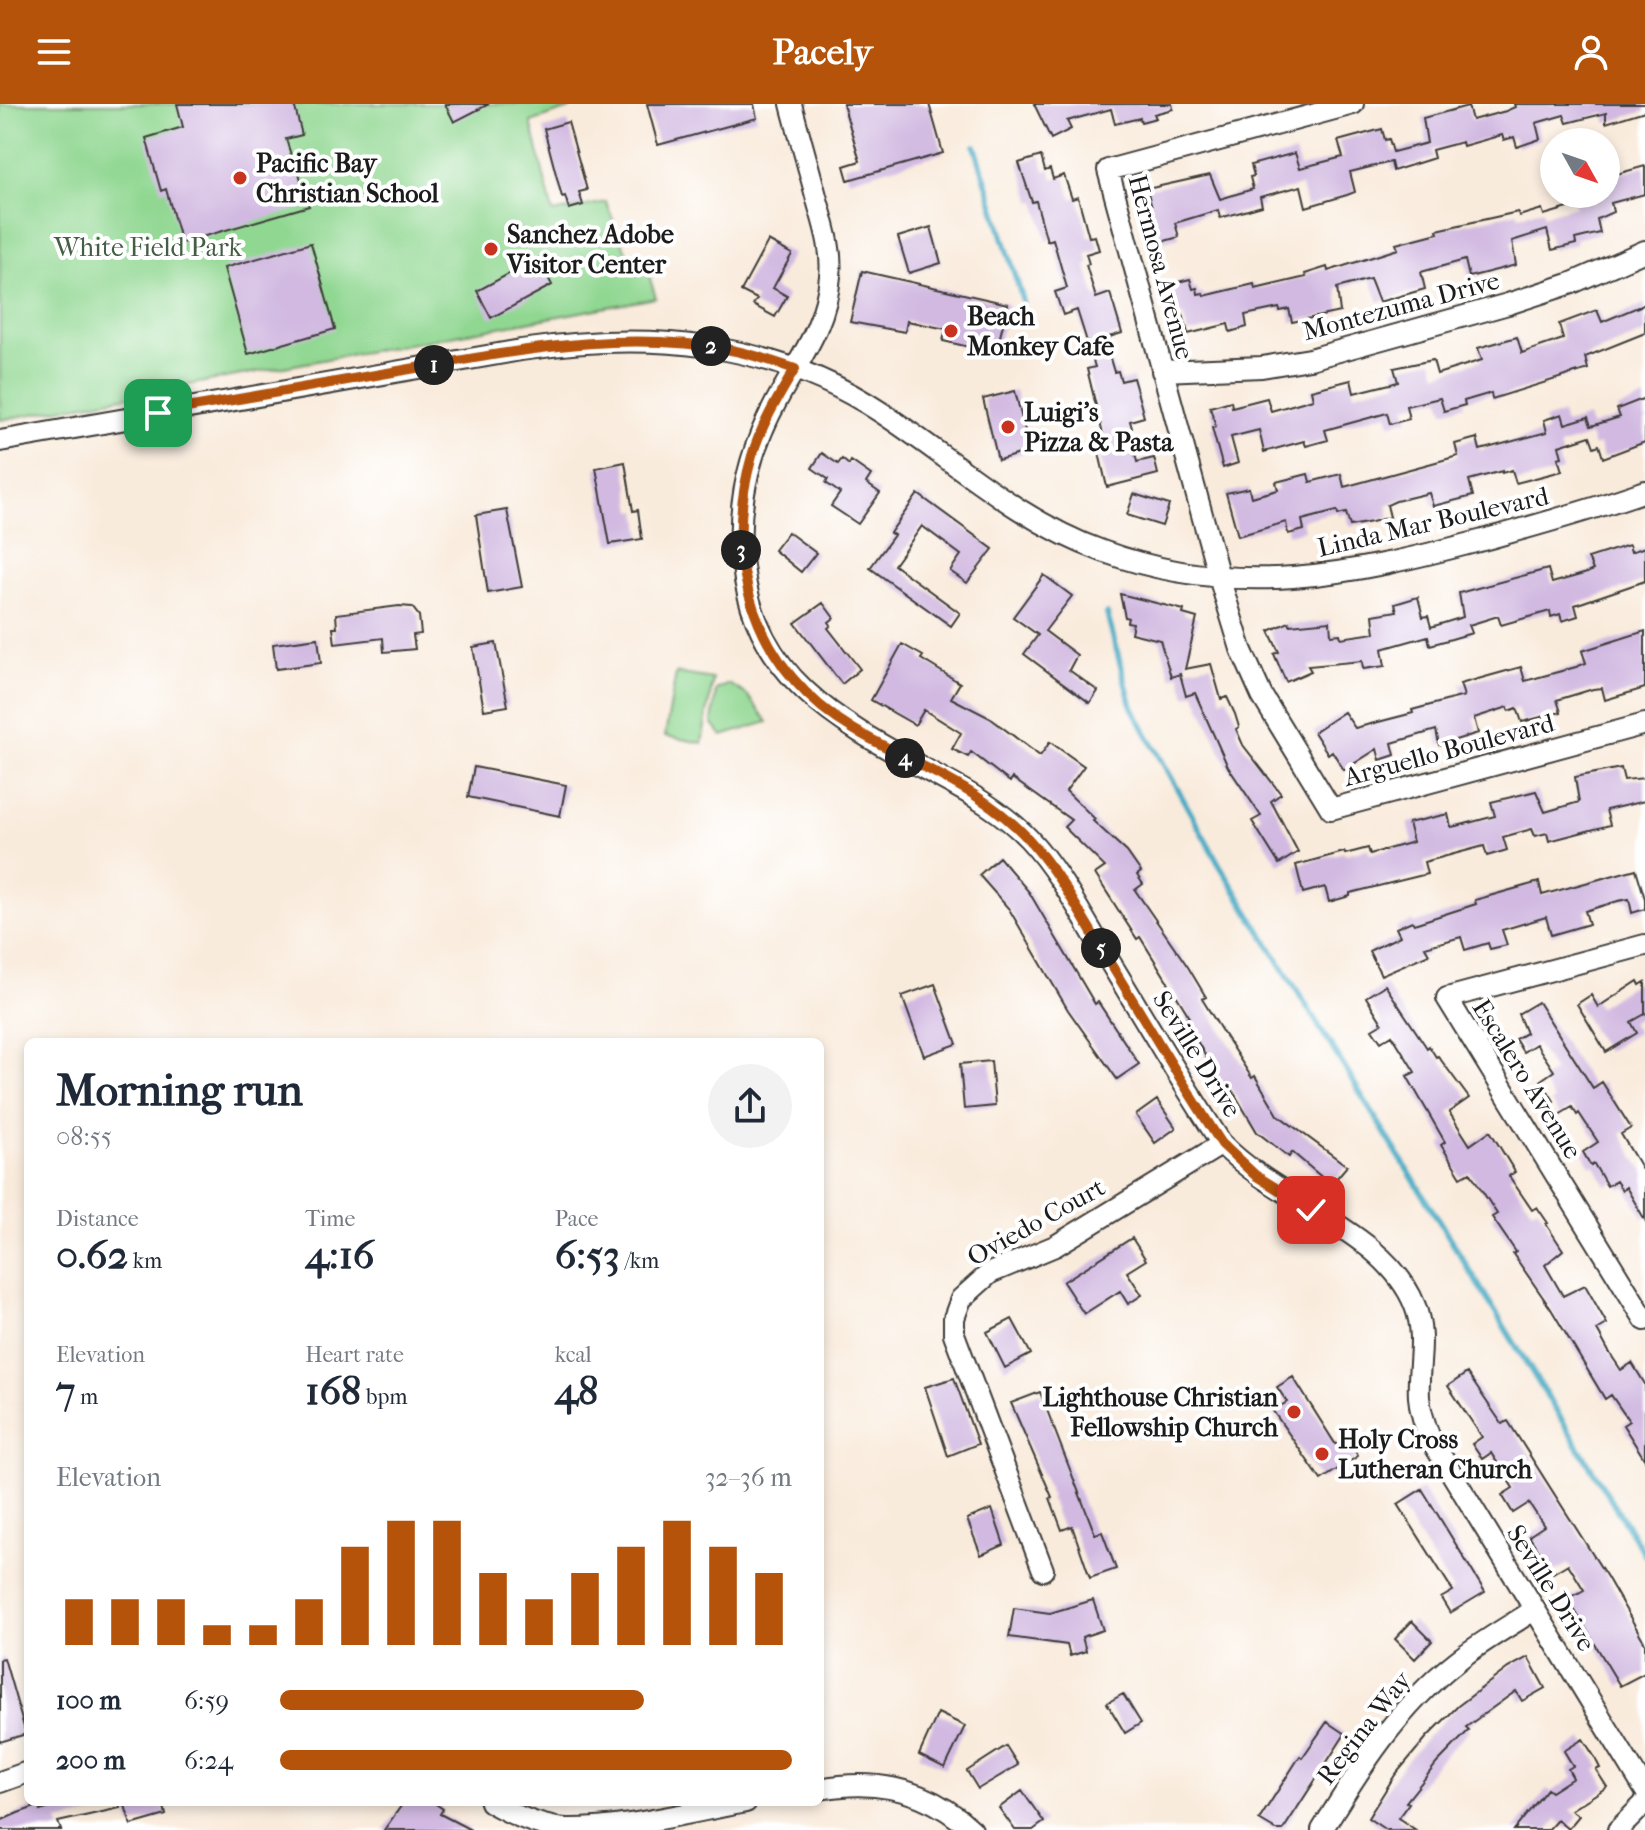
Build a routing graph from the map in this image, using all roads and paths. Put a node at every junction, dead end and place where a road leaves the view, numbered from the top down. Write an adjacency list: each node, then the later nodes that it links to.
1 (791, 104): 4 (street, Seville Drive)
2 (1353, 104): 5 (street, Hermosa Avenue)
3 (1645, 251): 5 (street, Montezuma Drive)
4 (795, 369): 6 (street, Linda Mar Boulevard); 8 (street, Linda Mar Boulevard); 11 (street, Seville Drive)
5 (1162, 371): 8 (street, Hermosa Avenue)
6 (0, 441)
7 (1645, 491): 8 (street, Linda Mar Boulevard)
8 (1219, 577): 9 (street, Arguello Boulevard)
9 (1645, 724)
10 (1645, 945): 12 (street, Escalero Avenue)
11 (1222, 1144): 13 (street, Oviedo Court); 14 (street, Seville Drive)
12 (1645, 1320)
13 (1043, 1570)
14 (1534, 1610): 18 (street, Seville Drive); 23 (street, Regina Way)
15 (24, 1773): 16 (street)
16 (0, 1782)
17 (824, 1788): 22 (street)
18 (1645, 1790)
19 (1645, 1803): 24 (street)
20 (498, 1806): 21 (street)
21 (719, 1806)
22 (972, 1830)
23 (1322, 1830)
24 (1618, 1830)

